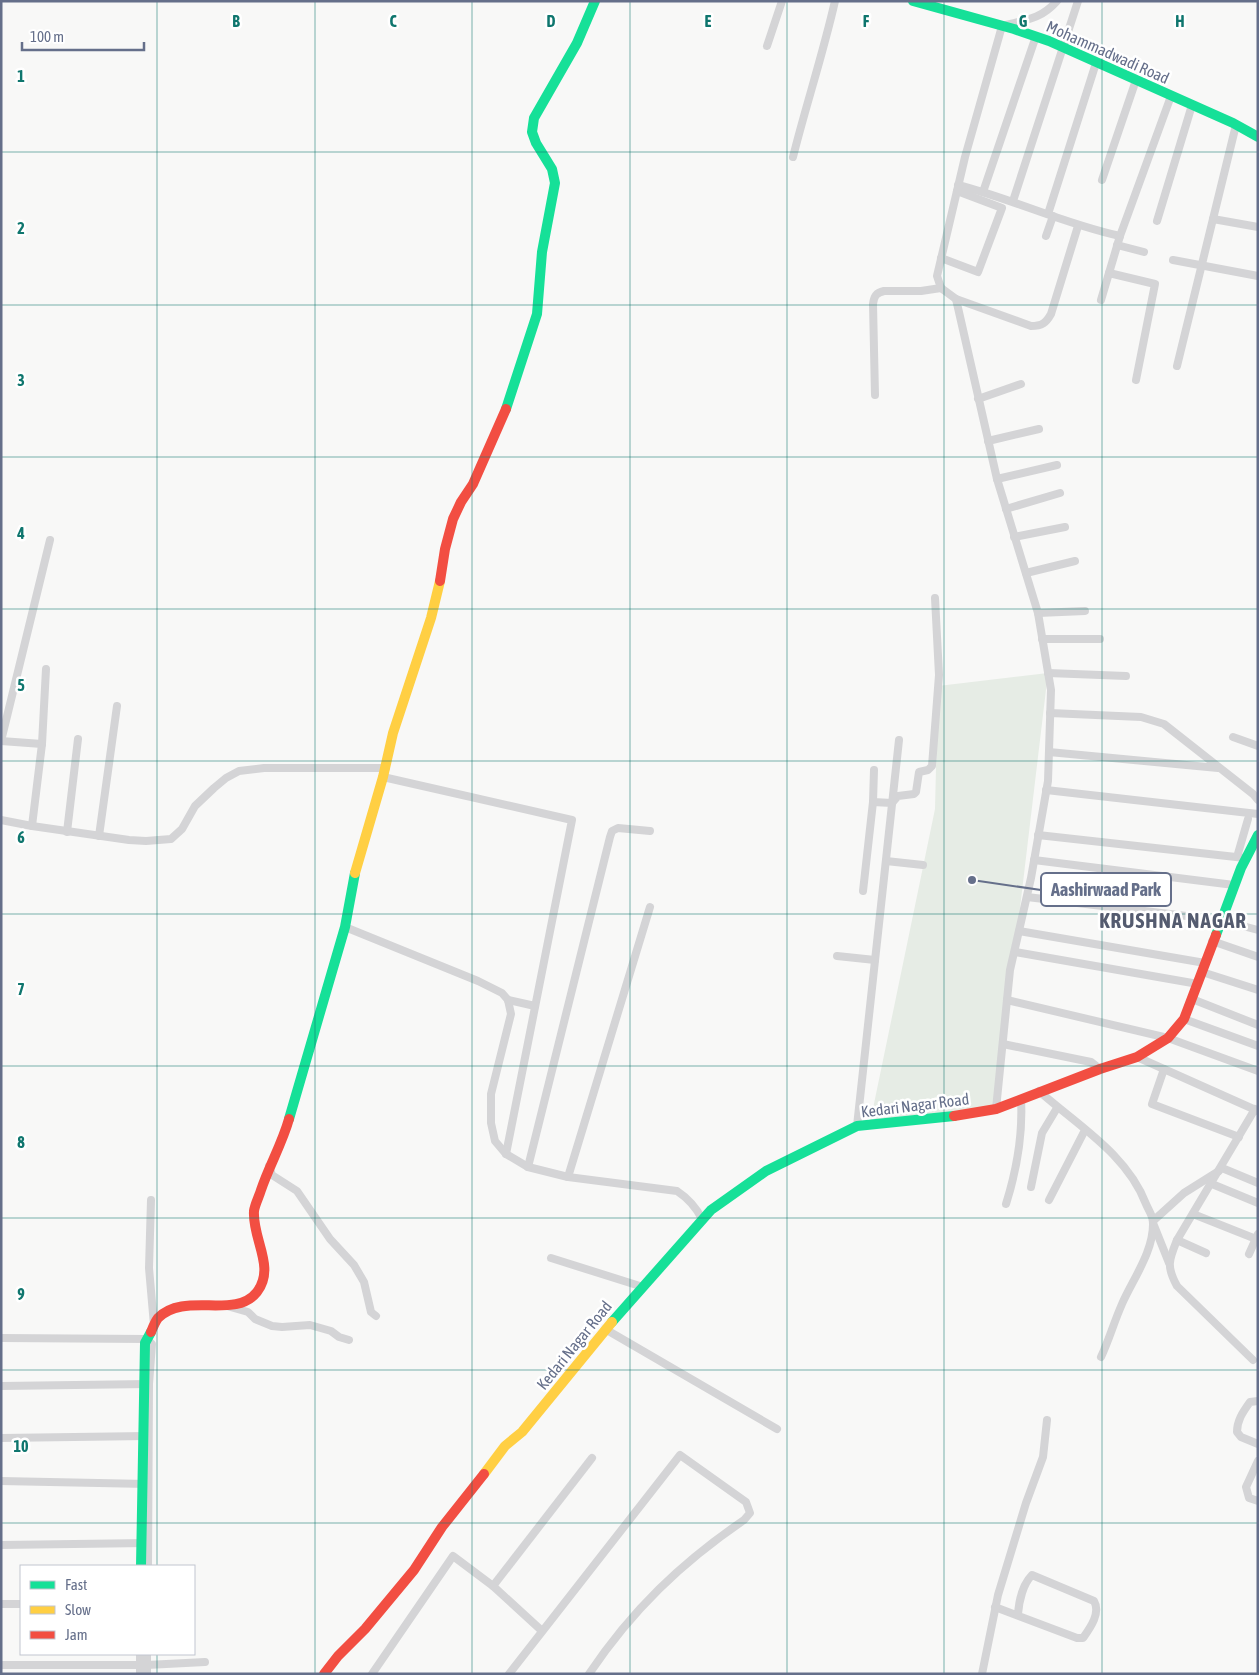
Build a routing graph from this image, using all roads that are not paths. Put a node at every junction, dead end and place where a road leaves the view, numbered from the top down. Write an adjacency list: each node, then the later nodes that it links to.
1 (596, 1): 75 (street)
2 (782, 1): 10 (street)
3 (835, 1): 18 (street)
4 (913, 1): 7 (street, Mohammadwadi Road)
5 (1057, 1): 8 (street)
6 (1078, 1): 11 (street)
7 (946, 6): 8 (street, Mohammadwadi Road)
8 (1002, 26): 9 (street, Mohammadwadi Road); 20 (street)
9 (1036, 36): 11 (street, Mohammadwadi Road); 21 (street)
10 (768, 46)
11 (1064, 48): 12 (street, Mohammadwadi Road); 22 (street)
12 (1096, 63): 13 (street, Mohammadwadi Road); 23 (street)
13 (1136, 80): 14 (street, Mohammadwadi Road); 19 (street)
14 (1171, 96): 15 (street, Mohammadwadi Road); 29 (street)
15 (1192, 105): 16 (street, Mohammadwadi Road); 25 (street)
16 (1236, 125): 17 (street, Mohammadwadi Road); 24 (street)
17 (1258, 137)
18 (793, 157)
19 (1102, 180)
20 (958, 188): 21 (street); 32 (street); 32 (street)
21 (984, 192): 22 (street)
22 (1013, 201): 23 (street)
23 (1050, 215): 26 (street); 28 (street)
24 (1213, 219): 27 (street); 34 (street)
25 (1157, 221)
26 (1078, 226): 29 (street); 38 (street)
27 (1258, 227)
28 (1046, 236)
29 (1120, 236): 30 (street)
30 (1117, 245): 31 (street); 35 (street)
31 (1144, 252)
32 (941, 258): 37 (street)
33 (1173, 260): 34 (street)
34 (1202, 266): 36 (street); 40 (street)
35 (1109, 273): 39 (street); 41 (street)
36 (1258, 276)
37 (941, 288): 38 (street); 43 (street)
38 (956, 299): 44 (street)
39 (1101, 300)
40 (1177, 366)
41 (1136, 380)
42 (1021, 384): 44 (street)
43 (876, 395)
44 (978, 399): 46 (street)
45 (1039, 429): 46 (street)
46 (988, 441): 48 (street)
47 (1057, 466): 48 (street)
48 (997, 479): 50 (street)
49 (1060, 493): 50 (street)
50 (1006, 508): 52 (street)
51 (1065, 527): 52 (street)
52 (1014, 537): 55 (street)
53 (50, 540): 69 (street)
54 (1074, 561): 55 (street)
55 (1026, 573): 58 (street)
56 (935, 598): 79 (street)
57 (1085, 611): 58 (street)
58 (1038, 613): 59 (street)
59 (1042, 640): 60 (street); 62 (street)
60 (1100, 640)
61 (46, 669): 70 (street)
62 (1048, 673): 63 (street); 65 (street)
63 (1126, 676)
64 (117, 706): 88 (street)
65 (1050, 713): 72 (street); 73 (street)
66 (1233, 737): 71 (street)
67 (78, 739): 85 (street)
68 (898, 740): 79 (street)
69 (1, 741): 70 (street)
70 (42, 744): 83 (street)
71 (1258, 746)
72 (1049, 752): 73 (street); 76 (street)
73 (1218, 768): 77 (street)
74 (874, 770): 78 (street)
75 (385, 773): 88 (street); 98 (street); 112 (street)
76 (1046, 790): 80 (street); 87 (street)
77 (1256, 798)
78 (873, 802): 79 (street); 94 (street)
79 (892, 803): 91 (street)
80 (1258, 814)
81 (1248, 819): 89 (street)
82 (1, 820): 83 (street)
83 (32, 826): 85 (street)
84 (650, 831): 132 (street)
85 (67, 832): 88 (street)
86 (1257, 833): 89 (street, Kedari Nagar Road)
87 (1038, 835): 89 (street); 90 (street)
88 (99, 836)
89 (1241, 858): 93 (street, Kedari Nagar Road)
90 (1034, 860): 93 (street); 95 (street)
91 (886, 861): 92 (street); 105 (street)
92 (923, 865)
93 (1234, 885): 97 (street, Kedari Nagar Road)
94 (863, 891)
95 (1027, 897): 97 (street); 100 (street)
96 (650, 907): 134 (street)
97 (1220, 920): 99 (street); 101 (street, Kedari Nagar Road)
98 (345, 928): 110 (street); 131 (street)
99 (1258, 930)
100 (1019, 931): 102 (street); 106 (street)
101 (1212, 941): 104 (street); 106 (street, Kedari Nagar Road)
102 (1014, 952): 107 (street); 111 (street)
103 (837, 956): 105 (street)
104 (1258, 957)
105 (875, 960): 127 (street)
106 (1204, 967): 107 (street, Kedari Nagar Road); 108 (street)
107 (1198, 984): 109 (street, Kedari Nagar Road)
108 (1258, 990)
109 (1192, 999): 113 (street, Kedari Nagar Road); 114 (street)
110 (508, 1000): 112 (street); 130 (street)
111 (1007, 1000): 115 (street); 116 (street)
112 (535, 1006): 130 (street)
113 (1184, 1019): 115 (street, Kedari Nagar Road); 117 (street)
114 (1258, 1025)
115 (1168, 1038): 118 (street, Kedari Nagar Road); 121 (street)
116 (1003, 1044): 119 (street); 125 (street)
117 (1258, 1046)
118 (1137, 1057): 119 (street, Kedari Nagar Road); 120 (street)
119 (1100, 1069): 122 (street, Kedari Nagar Road)
120 (1164, 1069): 126 (street); 129 (street)
121 (1258, 1071)
122 (1039, 1091): 123 (street, Kedari Nagar Road); 124 (street)
123 (1021, 1099): 125 (street, Kedari Nagar Road); 141 (street)
124 (1057, 1108): 128 (street); 137 (street)
125 (996, 1109): 127 (street, Kedari Nagar Road)
126 (1256, 1110): 129 (street)
127 (857, 1126): 143 (street, Kedari Nagar Road)
128 (1084, 1130): 139 (street); 144 (street)
129 (1239, 1137): 133 (street)
130 (506, 1154): 132 (street)
131 (269, 1166): 152 (street); 153 (street)
132 (528, 1167): 134 (street)
133 (1221, 1169): 135 (street); 136 (street); 144 (street)
134 (568, 1177): 143 (street)
135 (1258, 1183)
136 (1212, 1184): 140 (street); 142 (street)
137 (1031, 1187)
138 (151, 1200): 154 (street)
139 (1049, 1200)
140 (1258, 1203)
141 (1006, 1204)
142 (1193, 1214): 145 (street); 146 (street)
143 (702, 1219): 151 (street, Kedari Nagar Road)
144 (1153, 1222): 150 (street); 159 (street)
145 (1257, 1237): 148 (street)
146 (1177, 1240): 147 (street); 150 (street)
147 (1206, 1253)
148 (1250, 1254)
149 (550, 1258): 151 (street)
150 (1169, 1265): 160 (street)
151 (643, 1286): 155 (street, Kedari Nagar Road)
152 (219, 1304): 154 (street); 158 (street)
153 (376, 1316)
154 (154, 1326): 157 (street)
155 (606, 1329): 165 (street); 193 (street, Kedari Nagar Road)
156 (1, 1338): 157 (street)
157 (147, 1339): 161 (street)
158 (349, 1340)
159 (1101, 1357)
160 (1253, 1360)
161 (146, 1384): 162 (street); 166 (street)
162 (1, 1386)
163 (1258, 1401): 168 (street)
164 (1047, 1420): 181 (street)
165 (777, 1429)
166 (146, 1436): 167 (street); 172 (street)
167 (1, 1438)
168 (1258, 1444)
169 (592, 1458): 178 (street)
170 (1258, 1461): 173 (street)
171 (1, 1481): 172 (street)
172 (145, 1484): 174 (street)
173 (1258, 1501)
174 (145, 1543): 175 (street); 176 (street); 177 (street)
175 (1, 1545)
176 (141, 1565)
177 (148, 1565)
178 (493, 1586): 183 (street); 194 (street)
179 (1, 1604): 180 (street)
180 (20, 1604)
181 (995, 1606): 182 (street); 197 (street)
182 (1018, 1614): 182 (street)
183 (542, 1630): 195 (street); 196 (street)
184 (140, 1655): 187 (street)
185 (147, 1655): 187 (street)
186 (204, 1662): 187 (street)
187 (144, 1664): 189 (street); 191 (street); 192 (street)
188 (1, 1665): 189 (street)
189 (34, 1665): 190 (street)
190 (34, 1674)
191 (140, 1674)
192 (146, 1674)
193 (324, 1674)
194 (372, 1674)
195 (509, 1674)
196 (589, 1674)
197 (982, 1674)

